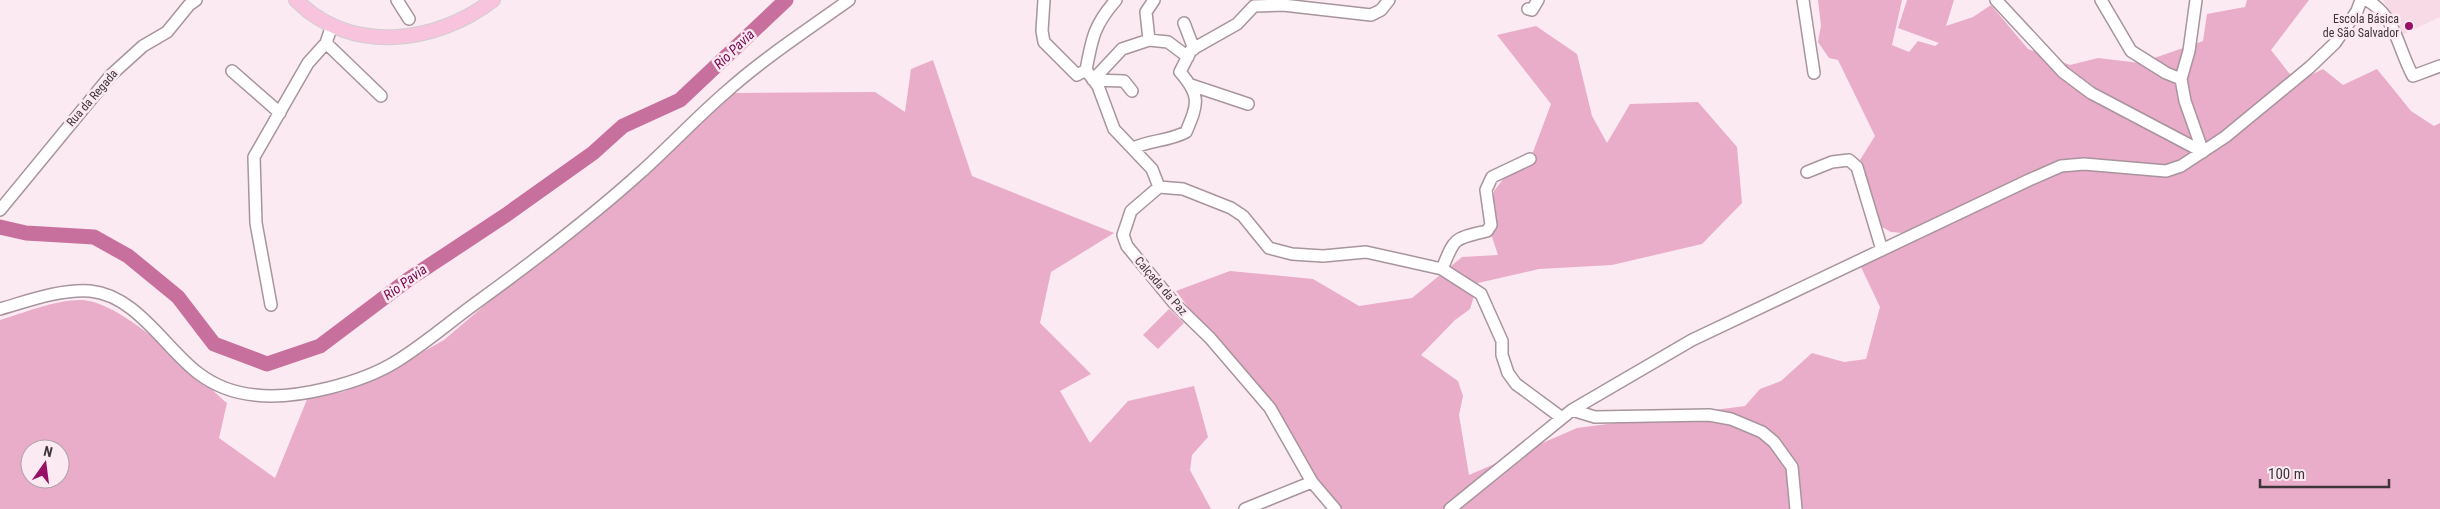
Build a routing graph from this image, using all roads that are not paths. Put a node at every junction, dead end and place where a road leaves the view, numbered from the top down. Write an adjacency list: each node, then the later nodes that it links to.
1 (196, 0): 44 (street, Rua da Regada)
2 (296, 0): 23 (main road)
3 (397, 0): 21 (street)
4 (493, 0): 24 (main road)
5 (849, 0): 48 (street)
6 (1035, 0): 20 (street)
7 (1044, 0): 20 (street)
8 (1116, 0): 30 (street)
9 (1154, 0): 25 (street)
10 (1389, 0): 27 (street)
11 (1538, 0): 19 (street)
12 (1803, 0): 31 (street)
13 (1996, 0): 40 (street)
14 (2101, 0): 32 (street)
15 (2196, 0): 32 (street)
16 (2361, 0): 40 (street)
17 (2367, 0): 28 (street)
18 (309, 1): 24 (main road)
19 (1528, 9)
20 (1043, 12): 30 (street)
21 (409, 20)
22 (1184, 23): 27 (street)
23 (332, 25): 24 (main road); 26 (street)
24 (426, 34)
25 (1150, 40): 27 (street); 33 (street)
26 (326, 43): 36 (street); 38 (street)
27 (1191, 53): 34 (street)
28 (2440, 66)
29 (232, 70): 38 (street)
30 (1086, 70): 33 (street)
31 (1814, 73)
32 (2181, 79): 40 (street)
33 (1093, 80): 35 (street); 39 (street)
34 (1191, 85): 37 (street); 39 (street)
35 (1132, 91)
36 (381, 96)
37 (1248, 104)
38 (280, 113): 47 (street)
39 (1133, 148): 43 (street)
40 (2203, 152): 45 (street)
41 (1530, 159): 46 (street)
42 (1807, 172): 45 (street)
43 (1159, 187): 46 (street); 51 (street, Calçada da Paz)
44 (0, 210)
45 (1882, 250): 49 (street)
46 (1442, 269): 50 (street)
47 (271, 305)
48 (0, 309)
49 (1572, 410): 50 (street); 55 (street)
50 (1562, 418): 54 (street)
51 (1312, 482): 52 (street); 53 (street, Calçada da Paz)
52 (1245, 509)
53 (1335, 509)
54 (1450, 509)
55 (1796, 509)

